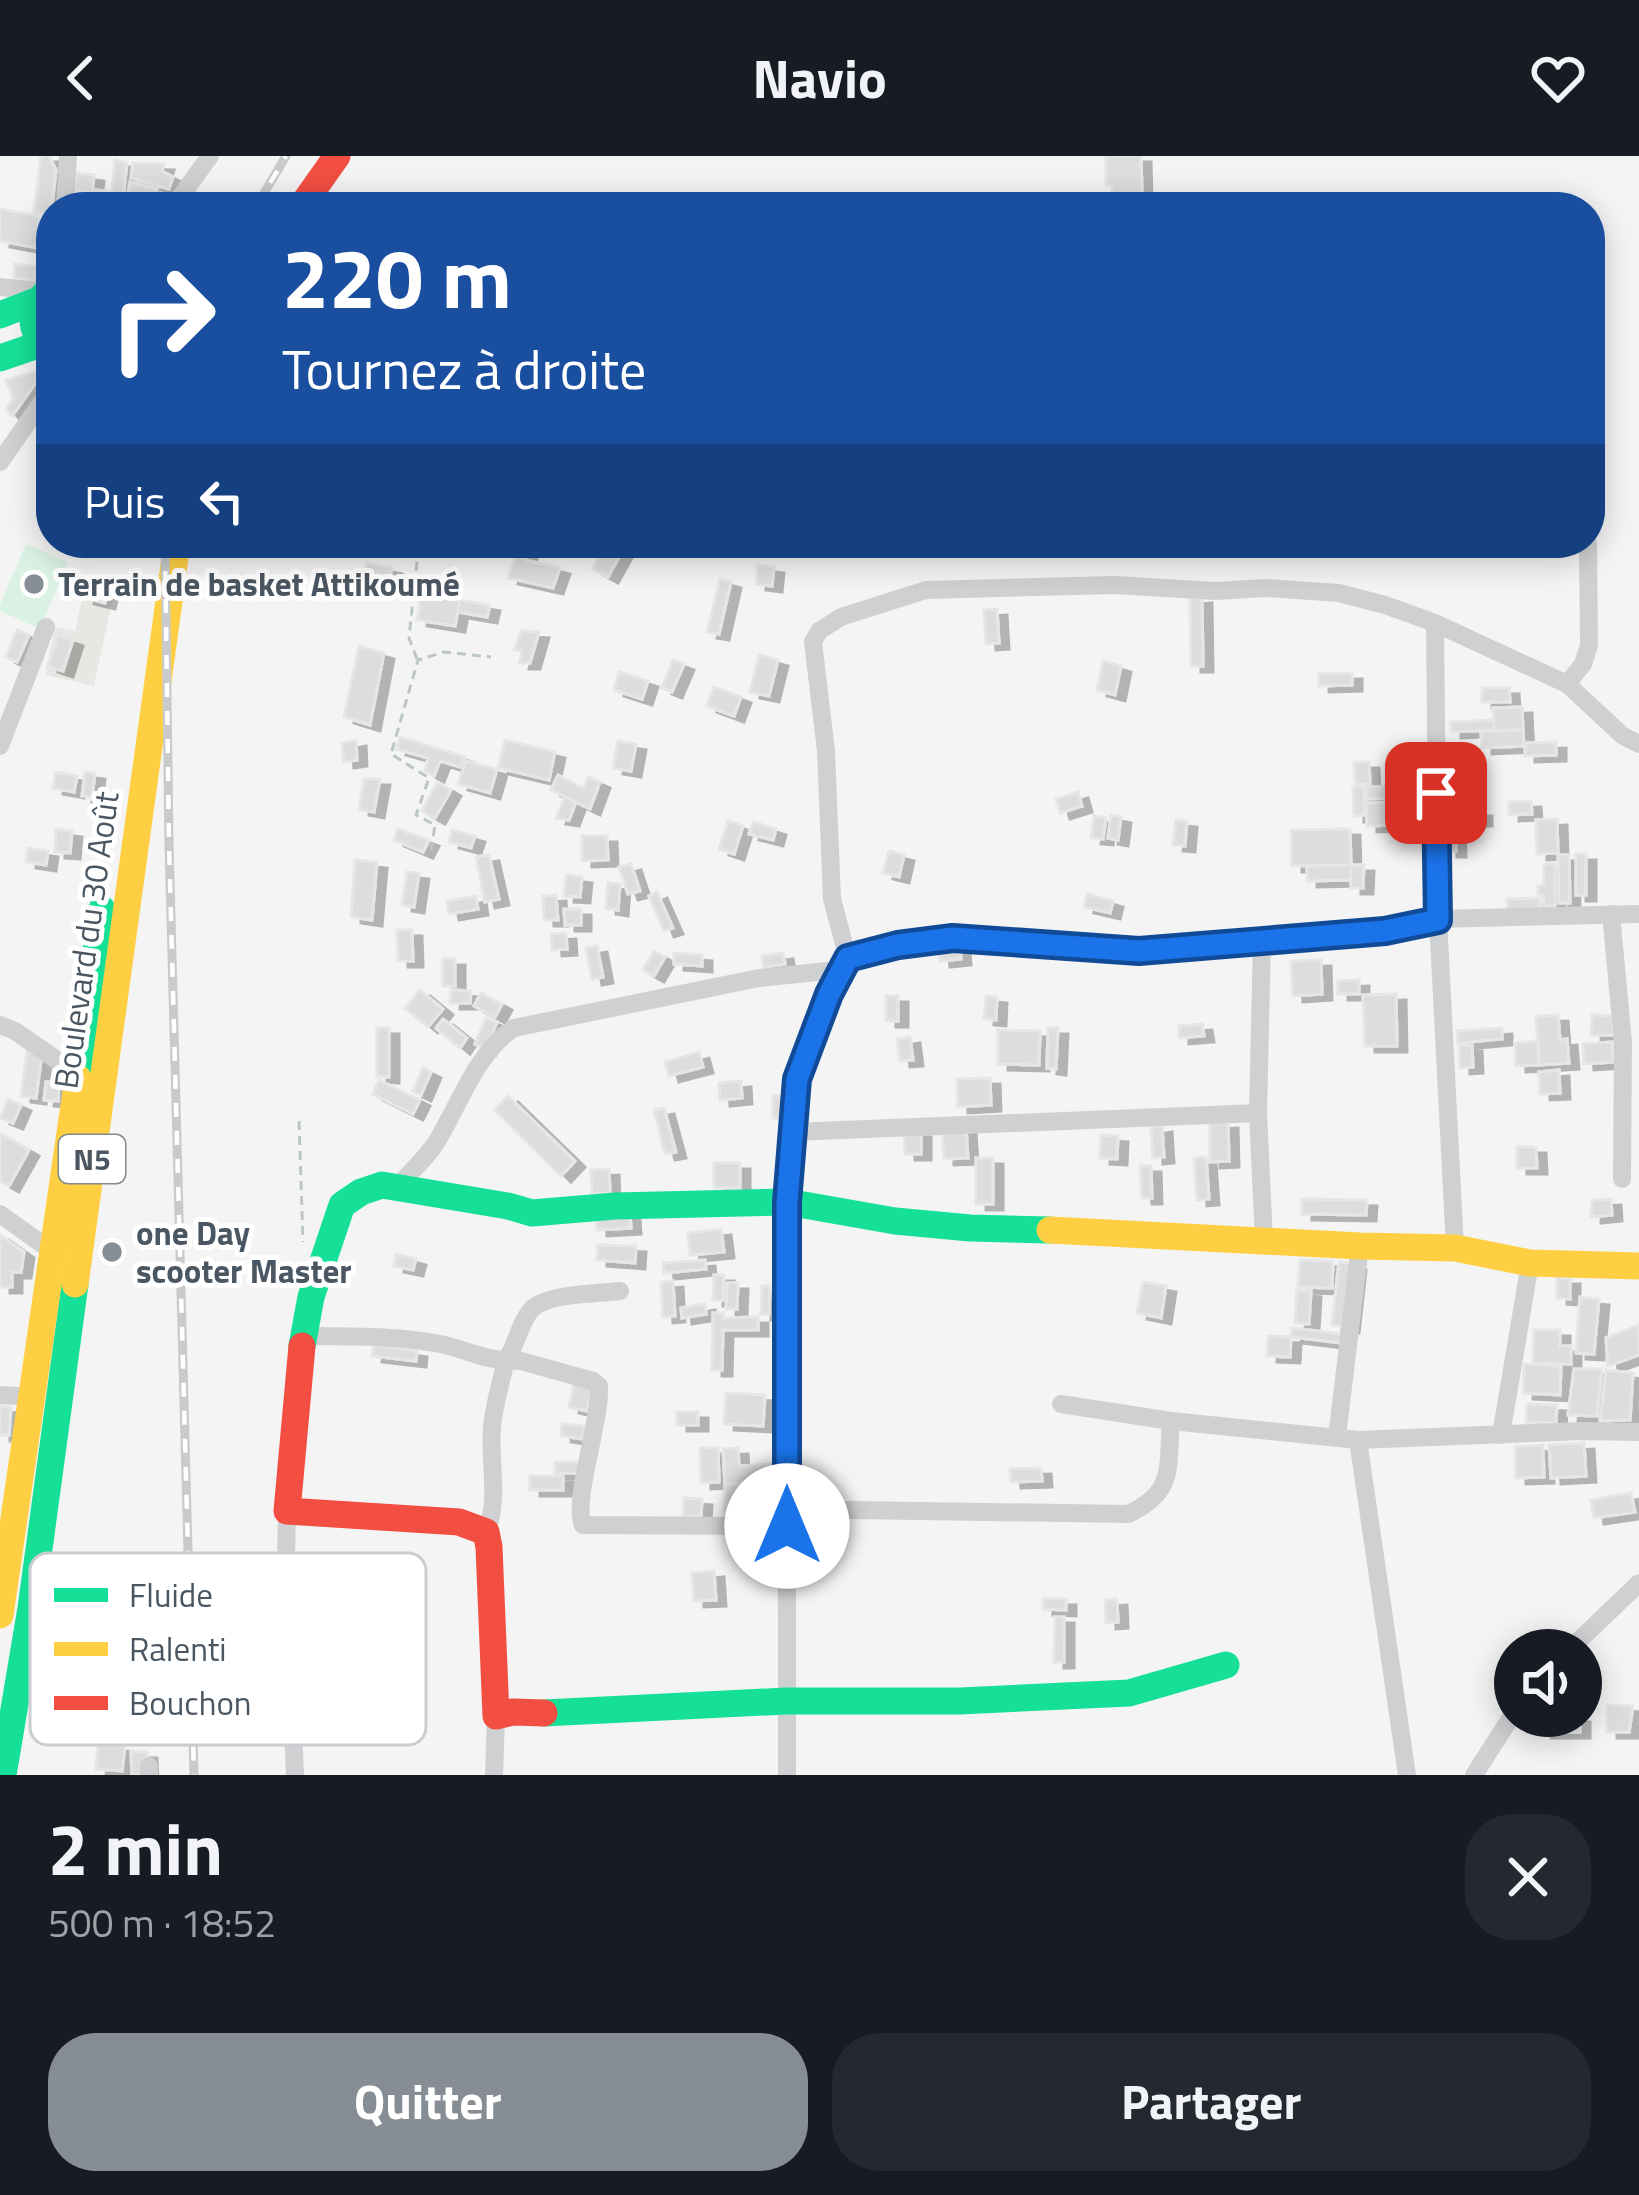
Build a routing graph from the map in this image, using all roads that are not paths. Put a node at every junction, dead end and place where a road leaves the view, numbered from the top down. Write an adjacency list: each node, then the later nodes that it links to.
1 (68, 156): 5 (street)
2 (210, 156): 6 (street)
3 (308, 156): 7 (main road)
4 (337, 156): 8 (main road)
5 (66, 192)
6 (184, 192)
7 (284, 192)
8 (312, 192)
9 (0, 287): 10 (street)
10 (36, 293)
11 (36, 298): 12 (main road)
12 (0, 315)
13 (36, 352): 14 (main road)
14 (0, 358)
15 (36, 410): 16 (street)
16 (0, 462)
17 (151, 558): 31 (main road, Boulevard du 30 Août / N5)
18 (175, 558): 57 (main road, Boulevard du 30 Août / N5)
19 (1588, 558): 22 (street)
20 (1435, 623): 22 (street); 27 (street); 29 (street)
21 (46, 627): 24 (street)
22 (1567, 684): 23 (street)
23 (1639, 744)
24 (0, 746)
25 (1611, 914): 26 (street); 27 (street); 34 (street)
26 (1639, 914)
27 (1438, 920): 28 (street); 40 (street)
28 (1262, 940): 29 (street); 32 (street)
29 (844, 965): 33 (street); 35 (street)
30 (0, 1025): 31 (street)
31 (77, 1074): 41 (main road, Boulevard du 30 Août / N5)
32 (1258, 1113): 33 (street); 38 (street)
33 (793, 1132): 36 (street)
34 (1622, 1179)
35 (397, 1187): 36 (main road); 45 (main road)
36 (787, 1202): 38 (main road); 55 (street)
37 (0, 1214): 41 (street)
38 (1264, 1241): 39 (main road)
39 (1360, 1246): 40 (main road); 53 (street)
40 (1455, 1248): 42 (main road)
41 (53, 1252): 48 (main road, Boulevard du 30 Août / N5)
42 (1530, 1263): 43 (main road); 52 (street)
43 (1639, 1266)
44 (620, 1292): 46 (street)
45 (303, 1336): 46 (street); 54 (main road)
46 (506, 1360): 55 (street); 56 (street)
47 (0, 1395): 48 (street)
48 (33, 1397): 60 (main road, Boulevard du 30 Août / N5)
49 (1061, 1403): 50 (street)
50 (1171, 1420): 53 (street); 55 (street)
51 (1639, 1432): 52 (street)
52 (1501, 1435): 53 (street)
53 (1348, 1439): 72 (street)
54 (287, 1511): 56 (main road); 58 (street)
55 (787, 1518): 64 (street)
56 (486, 1532): 65 (main road)
57 (39, 1553)
58 (286, 1553)
59 (1639, 1583): 62 (street)
60 (0, 1615)
61 (30, 1615): 68 (main road, Boulevard du 30 Août / N5)
62 (1591, 1629)
63 (1226, 1665): 64 (main road)
64 (786, 1702): 65 (main road); 71 (street)
65 (496, 1716): 70 (street)
66 (1497, 1737): 73 (street)
67 (294, 1745): 69 (street)
68 (3, 1775)
69 (295, 1775)
70 (494, 1775)
71 (787, 1775)
72 (1407, 1775)
73 (1474, 1775)

